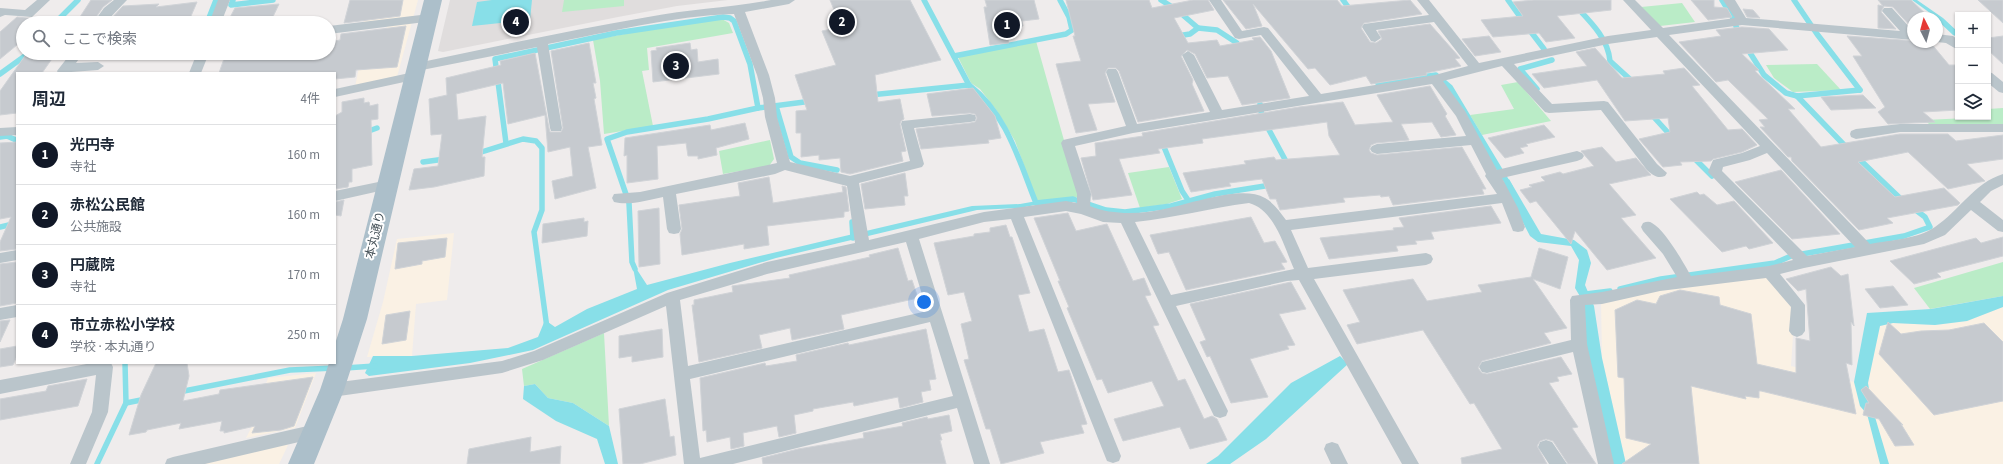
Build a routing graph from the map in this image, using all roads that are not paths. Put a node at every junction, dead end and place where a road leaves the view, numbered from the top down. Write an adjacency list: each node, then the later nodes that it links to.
1 (44, 0): 12 (street)
2 (121, 0): 13 (street)
3 (224, 0): 14 (street)
4 (789, 0): 10 (street)
5 (1215, 0): 39 (street)
6 (1423, 0): 15 (street)
7 (1629, 0): 18 (street)
8 (1729, 0): 16 (street)
9 (431, 9): 17 (street); 33 (main road, 本丸通り)
10 (738, 10): 24 (street); 52 (street)
11 (1888, 11): 19 (street)
12 (0, 13)
13 (104, 16)
14 (218, 16)
15 (1437, 18): 21 (street); 30 (street)
16 (1736, 22): 18 (street); 20 (street)
17 (336, 29)
18 (1660, 31): 28 (street); 49 (street)
19 (1907, 31)
20 (1907, 36)
21 (1375, 38)
22 (1943, 38): 23 (street)
23 (1955, 43)
24 (543, 46): 33 (street); 42 (street)
25 (1188, 55): 40 (street)
26 (72, 60): 31 (street)
27 (200, 60): 32 (street)
28 (1505, 62): 30 (street); 53 (street)
29 (98, 66): 31 (street)
30 (1476, 68): 35 (street)
31 (64, 70)
32 (195, 72)
33 (416, 72): 38 (street); 57 (main road, 本丸通り)
34 (1112, 72): 43 (street)
35 (1438, 78): 39 (street); 48 (street)
36 (1991, 79): 37 (street)
37 (2003, 89)
38 (336, 94)
39 (1318, 99): 40 (street)
40 (1218, 115): 43 (street)
41 (970, 118): 56 (street)
42 (556, 128)
43 (1133, 128): 63 (street)
44 (2003, 128): 47 (street)
45 (16, 131): 46 (street)
46 (0, 132)
47 (1856, 134)
48 (1475, 140): 50 (street); 54 (street)
49 (1770, 147): 73 (street); 77 (street)
50 (1377, 149)
51 (1577, 156): 54 (street)
52 (784, 165): 56 (street); 58 (street)
53 (1660, 173)
54 (1492, 176): 61 (street)
55 (2003, 178): 62 (street)
56 (850, 181): 72 (street)
57 (388, 184): 59 (street); 90 (main road, 本丸通り)
58 (669, 191): 60 (street); 69 (street)
59 (336, 196)
60 (624, 198)
61 (1505, 198): 66 (street); 67 (street)
62 (1972, 203): 68 (street); 73 (street)
63 (1083, 204): 64 (street); 65 (street)
64 (1016, 214): 71 (street); 97 (street)
65 (1126, 218): 66 (street); 82 (street)
66 (1282, 226): 79 (street)
67 (1518, 227)
68 (2003, 227)
69 (674, 228)
70 (1648, 228): 80 (street)
71 (910, 236): 72 (street); 85 (street)
72 (862, 239): 81 (street)
73 (1863, 246): 77 (street)
74 (16, 255): 75 (street)
75 (0, 258)
76 (1426, 259): 79 (street)
77 (1804, 262): 78 (street)
78 (1769, 272): 80 (street); 86 (street)
79 (1303, 273): 82 (street); 105 (street)
80 (1684, 278): 87 (street)
81 (672, 297): 89 (street); 90 (street)
82 (1167, 302): 93 (street)
83 (16, 311): 84 (street)
84 (0, 314)
85 (935, 315): 89 (street); 92 (street)
86 (1797, 331)
87 (1579, 344): 88 (street); 107 (street)
88 (1487, 368)
89 (681, 374): 101 (street)
90 (337, 375): 94 (main road, 本丸通り)
91 (0, 387): 98 (street)
92 (962, 400): 102 (street); 103 (street)
93 (1220, 411)
94 (316, 431): 99 (street); 100 (main road, 本丸通り)
95 (1546, 447): 106 (street)
96 (1332, 449): 104 (street)
97 (1113, 456)
98 (78, 464)
99 (173, 464)
100 (301, 464)
101 (692, 464)
102 (704, 464)
103 (982, 464)
104 (1340, 464)
105 (1411, 464)
106 (1559, 464)
107 (1606, 464)

